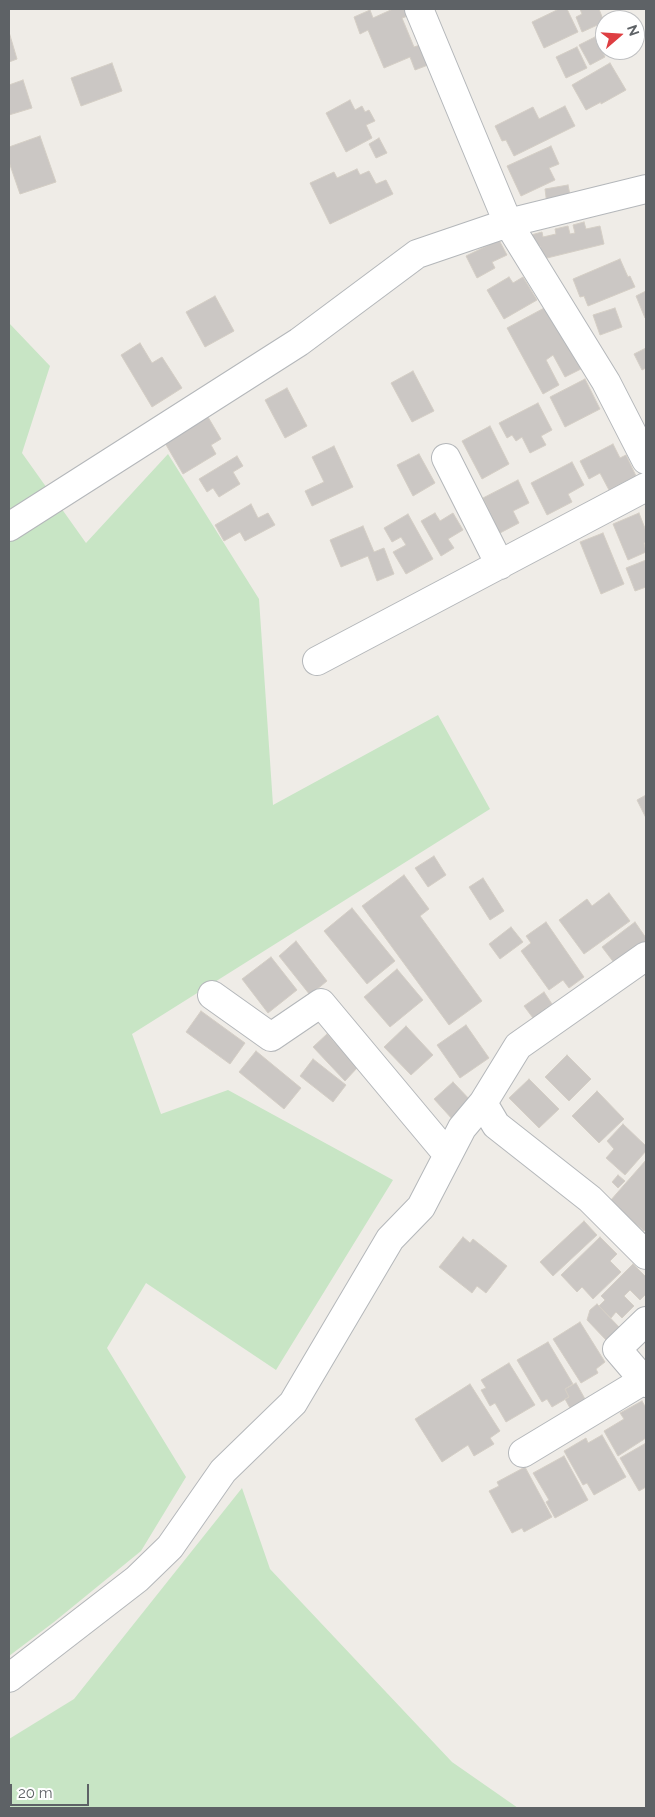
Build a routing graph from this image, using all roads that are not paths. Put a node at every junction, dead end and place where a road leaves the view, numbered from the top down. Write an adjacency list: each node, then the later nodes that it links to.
1 (419, 9): 3 (street)
2 (646, 189): 3 (street)
3 (508, 223): 5 (street); 7 (street)
4 (446, 458): 8 (street)
5 (646, 460)
6 (646, 486): 8 (street)
7 (9, 527)
8 (500, 565): 9 (street)
9 (317, 661)
10 (646, 956): 12 (street)
11 (212, 995): 13 (street)
12 (482, 1103): 13 (street); 14 (street)
13 (448, 1154): 18 (street)
14 (646, 1255)
15 (646, 1322): 16 (street)
16 (645, 1381): 17 (street)
17 (522, 1453)
18 (9, 1678)

